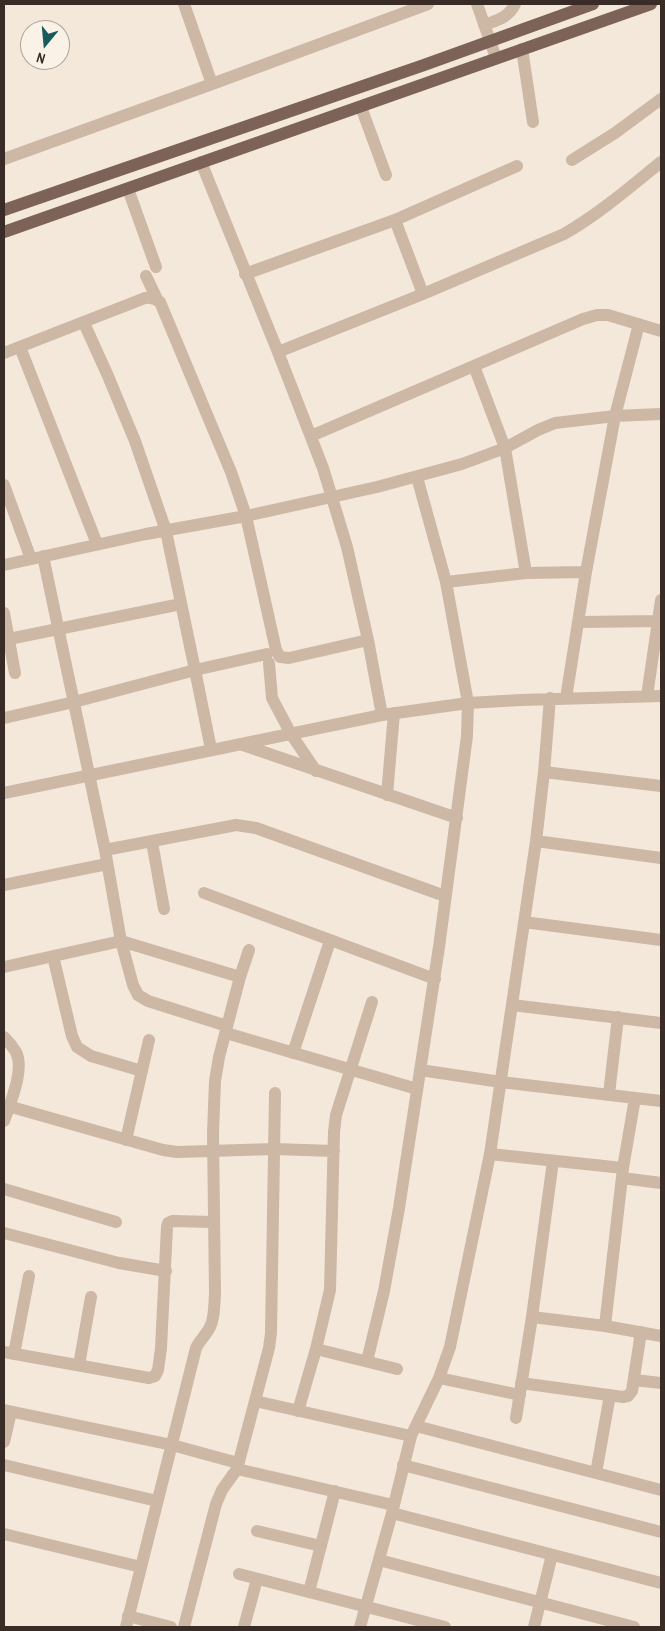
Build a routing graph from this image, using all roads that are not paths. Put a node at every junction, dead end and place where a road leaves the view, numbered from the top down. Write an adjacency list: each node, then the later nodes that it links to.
1 (184, 4): 11 (street)
2 (428, 4): 11 (street)
3 (477, 4): 7 (street)
4 (516, 4): 7 (street)
5 (593, 4): 8 (main road)
6 (651, 4): 9 (main road)
7 (484, 25): 8 (street)
8 (490, 40): 10 (street); 22 (main road)
9 (522, 49): 10 (main road); 14 (street)
10 (496, 58): 13 (main road)
11 (212, 84): 15 (street)
12 (661, 99): 16 (street)
13 (361, 106): 17 (main road); 20 (street)
14 (533, 122)
15 (4, 158)
16 (572, 160)
17 (201, 162): 21 (main road); 26 (street)
18 (661, 162): 28 (street)
19 (517, 166): 23 (street)
20 (386, 175)
21 (128, 189): 24 (main road); 25 (street)
22 (4, 210)
23 (395, 220): 26 (street); 28 (street)
24 (4, 232)
25 (156, 266)
26 (246, 274): 34 (street)
27 (146, 276): 29 (street)
28 (424, 294): 34 (street)
29 (157, 299): 30 (street); 44 (street)
30 (84, 323): 33 (street); 45 (street)
31 (639, 324): 32 (street); 36 (street); 38 (street)
32 (661, 331)
33 (20, 347): 35 (street); 46 (street)
34 (278, 352): 39 (street)
35 (4, 353)
36 (474, 366): 39 (street); 40 (street)
37 (661, 414): 38 (street)
38 (615, 416): 40 (street); 50 (street)
39 (311, 436): 43 (street)
40 (505, 448): 41 (street); 49 (street)
41 (417, 477): 43 (street); 51 (street)
42 (4, 485): 47 (street)
43 (332, 497): 44 (street); 59 (street)
44 (246, 516): 45 (street); 59 (street)
45 (166, 530): 46 (street); 53 (street)
46 (97, 544): 47 (street)
47 (37, 558): 48 (street); 57 (street)
48 (4, 565)
49 (526, 572): 50 (street); 51 (street)
50 (586, 572): 56 (street)
51 (446, 582): 67 (street)
52 (661, 600): 55 (street)
53 (181, 604): 57 (street); 60 (street)
54 (4, 613): 58 (street)
55 (660, 621): 56 (street); 62 (street)
56 (578, 622): 65 (street)
57 (58, 629): 58 (street); 66 (street)
58 (6, 640): 61 (street)
59 (368, 640): 68 (street)
60 (195, 670): 66 (street); 70 (street); 72 (street)
61 (16, 673)
62 (647, 696): 63 (street); 65 (street)
63 (661, 696)
64 (550, 698): 65 (street); 67 (street); 74 (street)
65 (566, 698)
66 (74, 702): 69 (street); 75 (street)
67 (468, 703): 68 (street); 79 (street)
68 (388, 714): 70 (street); 78 (street)
69 (4, 718)
70 (291, 734): 71 (street); 73 (street)
71 (240, 744): 72 (street); 73 (street)
72 (211, 749): 75 (street)
73 (316, 771): 78 (street)
74 (544, 772): 76 (street); 80 (street)
75 (89, 774): 77 (street); 82 (street)
76 (661, 786)
77 (4, 792)
78 (386, 795): 79 (street)
79 (457, 818): 87 (street)
80 (536, 841): 83 (street); 89 (street)
81 (152, 842): 82 (street); 87 (street); 88 (street)
82 (105, 850): 84 (street)
83 (661, 858)
84 (107, 864): 85 (street); 91 (street)
85 (4, 885)
86 (204, 893): 92 (street)
87 (445, 896): 97 (street)
88 (164, 908)
89 (524, 922): 90 (street); 99 (street)
90 (661, 940)
91 (121, 941): 94 (street); 96 (street); 102 (street)
92 (330, 941): 97 (street); 105 (street)
93 (249, 950): 96 (street)
94 (52, 956): 95 (street); 108 (street)
95 (4, 967)
96 (240, 977): 102 (street)
97 (435, 978): 107 (street)
98 (372, 1002): 106 (street)
99 (512, 1005): 100 (street); 109 (street)
100 (618, 1017): 101 (street); 112 (street)
101 (661, 1023)
102 (226, 1029): 105 (street); 119 (street)
103 (4, 1036): 115 (street)
104 (149, 1040): 108 (street)
105 (293, 1053): 106 (street)
106 (349, 1070): 110 (street); 120 (street)
107 (420, 1070): 109 (street); 110 (street)
108 (142, 1071): 117 (street)
109 (501, 1082): 112 (street); 121 (street)
110 (417, 1090): 138 (street)
111 (275, 1094): 118 (street)
112 (609, 1094): 113 (street)
113 (635, 1098): 114 (street); 123 (street)
114 (661, 1101)
115 (8, 1106): 116 (street); 117 (street)
116 (4, 1121)
117 (126, 1140): 119 (street)
118 (274, 1149): 119 (street); 120 (street); 146 (street)
119 (213, 1150): 127 (street)
120 (334, 1151): 136 (street)
121 (490, 1154): 122 (street); 141 (street)
122 (553, 1161): 123 (street); 132 (street)
123 (622, 1173): 124 (street); 133 (street)
124 (661, 1183)
125 (4, 1189): 126 (street)
126 (116, 1222)
127 (214, 1222): 129 (street); 152 (street)
128 (4, 1233): 129 (street)
129 (166, 1271): 139 (street)
130 (29, 1276): 137 (street)
131 (92, 1297): 139 (street)
132 (532, 1317): 133 (street); 144 (street)
133 (605, 1326): 134 (street)
134 (641, 1332): 135 (street); 142 (street)
135 (661, 1336)
136 (316, 1349): 138 (street); 148 (street)
137 (9, 1353): 139 (street)
138 (367, 1361): 140 (street)
139 (79, 1365)
140 (397, 1369)
141 (439, 1378): 144 (street); 150 (street)
142 (634, 1380): 143 (street); 145 (street)
143 (661, 1383)
144 (520, 1389): 145 (street); 149 (street)
145 (610, 1395): 156 (street)
146 (255, 1401): 148 (street); 155 (street)
147 (8, 1411): 151 (street); 152 (street)
148 (298, 1411): 150 (street)
149 (516, 1418)
150 (414, 1431): 154 (street); 156 (street)
151 (4, 1442)
152 (172, 1445): 155 (street); 159 (street)
153 (4, 1465): 159 (street)
154 (403, 1465): 160 (street); 162 (street)
155 (237, 1466): 158 (street); 176 (street)
156 (596, 1473): 157 (street)
157 (660, 1486)
158 (335, 1491): 160 (street); 164 (street)
159 (157, 1500): 167 (street)
160 (393, 1509): 165 (street); 166 (street)
161 (257, 1531): 164 (street)
162 (661, 1532)
163 (4, 1534): 167 (street)
164 (321, 1546): 171 (street)
165 (552, 1556): 170 (street); 172 (street)
166 (379, 1560): 172 (street); 173 (street)
167 (140, 1567): 174 (street)
168 (239, 1574): 169 (street)
169 (257, 1578): 171 (street); 177 (street)
170 (661, 1583)
171 (309, 1592): 173 (street)
172 (540, 1603): 180 (street); 181 (street)
173 (365, 1606): 178 (street); 179 (street)
174 (127, 1622): 175 (street)
175 (171, 1627)
176 (184, 1627)
177 (244, 1627)
178 (360, 1627)
179 (445, 1627)
180 (534, 1627)
181 (634, 1627)

